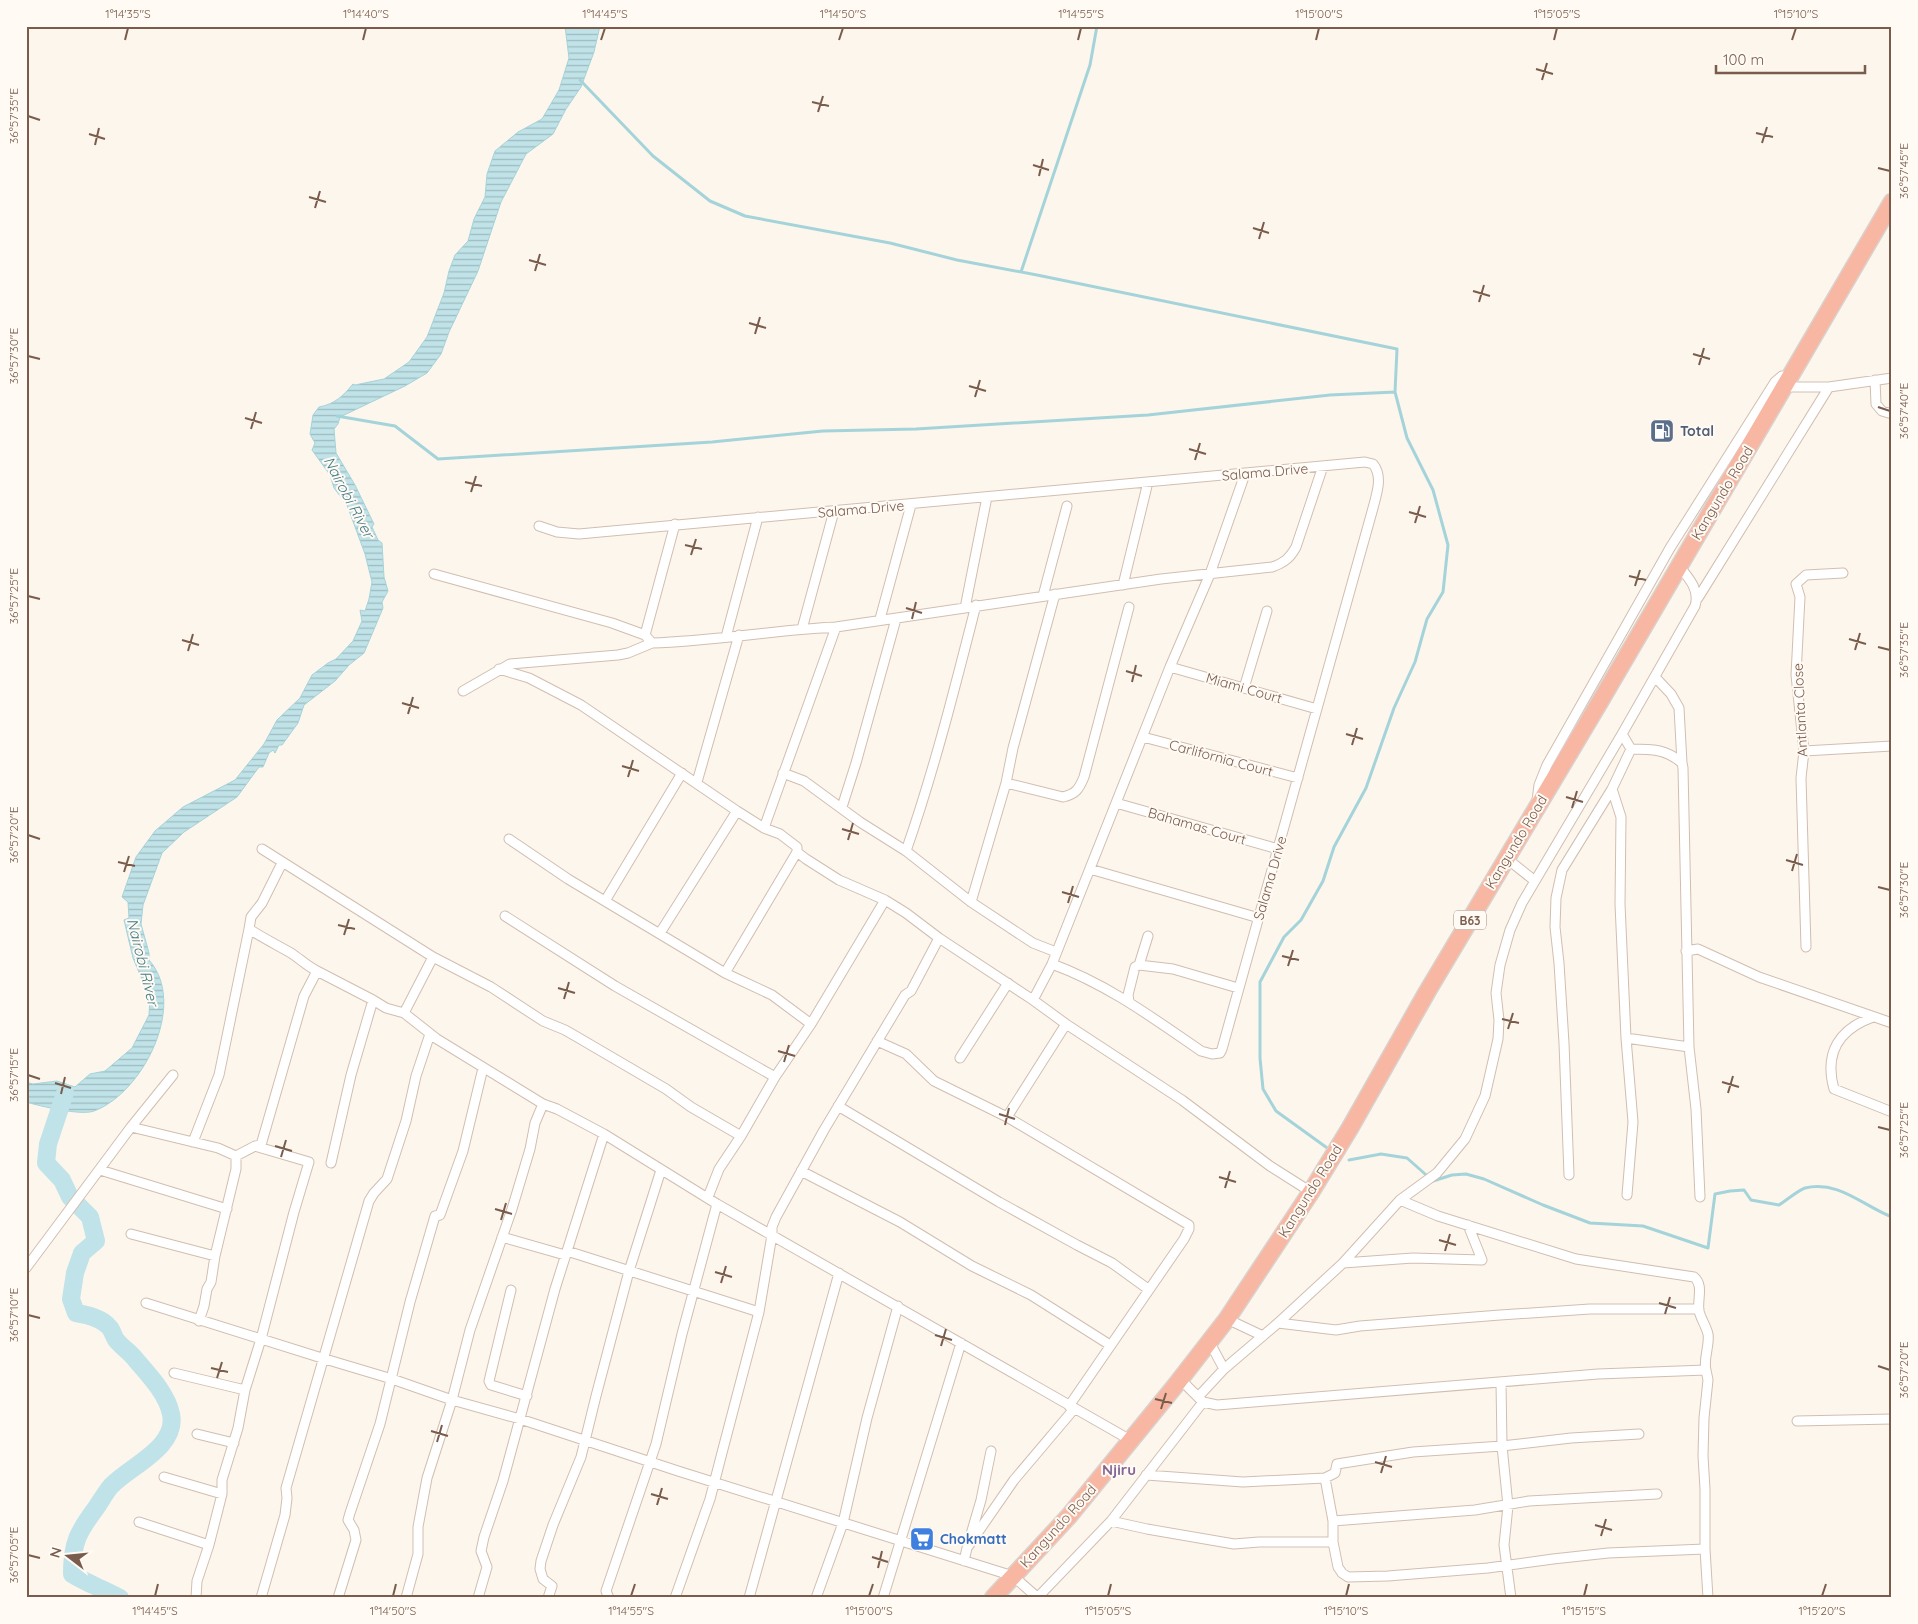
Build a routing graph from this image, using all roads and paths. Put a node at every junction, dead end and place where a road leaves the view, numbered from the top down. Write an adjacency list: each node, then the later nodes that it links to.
1 (1892, 202): 4 (highway, Kangundo Road / B63)
2 (1892, 378): 3 (street)
3 (1875, 380): 5 (street); 6 (street)
4 (1788, 381): 5 (street); 17 (highway, Kangundo Road / B63); 56 (street)
5 (1829, 386): 24 (street)
6 (1892, 414)
7 (1323, 466): 8 (street, Salama Drive); 20 (street); 41 (street, Salama Drive)
8 (1245, 474): 9 (street, Salama Drive); 20 (street)
9 (1148, 482): 10 (street, Salama Drive); 21 (street)
10 (987, 497): 11 (street, Salama Drive); 27 (street)
11 (911, 505): 13 (street, Salama Drive); 30 (street)
12 (1067, 506): 23 (street)
13 (834, 511): 14 (street, Salama Drive); 32 (street)
14 (758, 517): 15 (street, Salama Drive); 34 (street)
15 (675, 524): 16 (street, Salama Drive); 35 (street)
16 (538, 526)
17 (1679, 566): 24 (street); 56 (highway, Kangundo Road / B63)
18 (1843, 573): 46 (street, Antlanta Close)
19 (434, 574): 35 (street)
20 (1210, 574): 21 (street); 36 (street)
21 (1123, 585): 22 (street)
22 (1055, 594): 23 (street); 52 (street)
23 (1043, 596): 25 (street)
24 (1698, 598): 38 (street)
25 (976, 605): 27 (street); 62 (street)
26 (1129, 607): 52 (street)
27 (965, 608): 29 (street)
28 (1267, 610): 39 (street)
29 (896, 618): 30 (street); 55 (street)
30 (880, 619): 31 (street)
31 (836, 627): 32 (street); 49 (street)
32 (802, 629): 33 (street)
33 (739, 635): 34 (street); 51 (street)
34 (726, 637): 35 (street)
35 (649, 639): 37 (street)
36 (1170, 667): 39 (street, Miami Court); 43 (street)
37 (500, 669): 40 (street); 48 (street)
38 (1655, 677): 42 (street); 47 (street)
39 (1244, 688): 41 (street, Miami Court)
40 (463, 691)
41 (1317, 709): 50 (street, Salama Drive)
42 (1622, 734): 45 (street); 67 (street)
43 (1143, 737): 50 (street, Carlifornia Court); 54 (street)
44 (1892, 746): 46 (street)
45 (1631, 749): 47 (street); 53 (street)
46 (1804, 751): 77 (street, Antlanta Close)
47 (1682, 763): 78 (street)
48 (682, 773): 51 (street); 69 (street)
49 (783, 773): 55 (street); 58 (street)
50 (1298, 778): 61 (street, Salama Drive)
51 (697, 782): 57 (street)
52 (1006, 783): 70 (street)
53 (1612, 789): 96 (street); 117 (street)
54 (1116, 803): 61 (street, Bahamas Court); 66 (street)
55 (842, 807): 62 (street)
56 (1536, 808): 64 (highway, Kangundo Road / B63)
57 (737, 811): 58 (street); 74 (street)
58 (764, 828): 63 (street)
59 (509, 839): 69 (street)
60 (262, 849): 65 (street)
61 (1278, 849): 72 (street, Salama Drive)
62 (906, 850): 70 (street)
63 (798, 852): 68 (street); 84 (street)
64 (1506, 858): 67 (street); 118 (highway, Kangundo Road / B63)
65 (282, 863): 73 (street); 80 (street)
66 (1090, 870): 72 (street); 79 (street)
67 (1535, 881): 122 (street)
68 (885, 900): 76 (street); 93 (street)
69 (605, 901): 74 (street)
70 (971, 902): 79 (street)
71 (505, 916): 102 (street)
72 (1259, 918): 86 (street, Salama Drive)
73 (249, 929): 83 (street); 110 (street)
74 (660, 933): 84 (street)
75 (1148, 936): 82 (street)
76 (939, 938): 85 (street); 97 (street)
77 (1806, 947)
78 (1686, 951): 91 (street); 98 (street)
79 (1056, 952): 81 (street)
80 (433, 957): 90 (street); 109 (street)
81 (1052, 964): 88 (street); 89 (street)
82 (1139, 965): 86 (street); 89 (street)
83 (317, 971): 87 (street); 111 (street)
84 (725, 973): 93 (street)
85 (1008, 983): 88 (street); 99 (street)
86 (1238, 988): 89 (street, Salama Drive)
87 (373, 1000): 90 (street); 113 (street)
88 (1033, 1000): 94 (street)
89 (1128, 1001)
90 (404, 1013): 95 (street)
91 (1873, 1017): 92 (street); 105 (street)
92 (1892, 1023)
93 (811, 1024): 102 (street)
94 (1066, 1024): 106 (street); 118 (street)
95 (430, 1034): 100 (street); 150 (street)
96 (1626, 1038): 98 (street); 119 (street)
97 (877, 1041): 104 (street); 106 (street)
98 (1689, 1047): 120 (street)
99 (960, 1058)
100 (483, 1068): 103 (street); 154 (street)
101 (173, 1075): 107 (street)
102 (775, 1077): 109 (street)
103 (543, 1104): 108 (street); 128 (street)
104 (838, 1106): 116 (street); 135 (street)
105 (1892, 1112)
106 (1007, 1117): 135 (street)
107 (131, 1128): 110 (street); 114 (street)
108 (604, 1134): 115 (street); 129 (street)
109 (741, 1136): 121 (street)
110 (193, 1142): 112 (street)
111 (255, 1146): 112 (street); 146 (street)
112 (236, 1156): 124 (street)
113 (331, 1163)
114 (100, 1170): 124 (street); 132 (street)
115 (661, 1170): 121 (street); 133 (street)
116 (801, 1171): 127 (street); 149 (street)
117 (1569, 1175)
118 (1311, 1192): 142 (highway, Kangundo Road / B63)
119 (1627, 1195)
120 (1700, 1197)
121 (708, 1198): 123 (street)
122 (1400, 1200): 125 (street); 131 (street)
123 (717, 1204): 127 (street); 137 (street)
124 (226, 1209): 130 (street)
125 (1468, 1226): 131 (street); 140 (street)
126 (131, 1234): 130 (street)
127 (772, 1235): 134 (street); 141 (street)
128 (502, 1237): 129 (street); 159 (street)
129 (566, 1253): 133 (street); 158 (street)
130 (214, 1256): 143 (street)
131 (1343, 1263): 144 (street)
132 (26, 1268)
133 (629, 1270): 137 (street); 167 (street)
134 (839, 1273): 139 (street); 179 (street)
135 (1148, 1289): 149 (street)
136 (511, 1290): 158 (street)
137 (694, 1292): 141 (street); 172 (street)
138 (146, 1303): 143 (street)
139 (898, 1306): 148 (street); 184 (street)
140 (1699, 1310): 144 (street); 152 (street)
141 (758, 1312): 176 (street)
142 (1227, 1319): 145 (street); 147 (highway, Kangundo Road / B63)
143 (199, 1321): 146 (street)
144 (1278, 1323): 145 (street)
145 (1262, 1336): 151 (street)
146 (261, 1339): 150 (street); 157 (street)
147 (1209, 1341): 151 (street); 155 (highway, Kangundo Road / B63)
148 (961, 1343): 161 (street); 185 (street)
149 (1110, 1345): 161 (street)
150 (324, 1359): 154 (street); 195 (street)
151 (1224, 1369): 160 (street)
152 (1706, 1370): 156 (street); 189 (street)
153 (174, 1373): 157 (street)
154 (392, 1379): 159 (street); 196 (street)
155 (1180, 1379): 160 (street); 168 (highway, Kangundo Road / B63)
156 (1501, 1382): 160 (street); 170 (street)
157 (245, 1390): 169 (street)
158 (527, 1396): 162 (street)
159 (452, 1400): 162 (street); 197 (street)
160 (1200, 1400): 173 (street)
161 (1071, 1408): 168 (street); 188 (street)
162 (520, 1419): 167 (street); 198 (street)
163 (1892, 1419): 164 (street)
164 (1797, 1421)
165 (197, 1434): 169 (street)
166 (1639, 1434): 170 (street)
167 (585, 1441): 172 (street); 199 (street)
168 (1132, 1441): 192 (highway, Kangundo Road / B63)
169 (234, 1443): 177 (street)
170 (1502, 1446): 175 (street); 180 (street)
171 (991, 1452): 188 (street)
172 (651, 1462): 176 (street); 200 (street)
173 (1146, 1474): 175 (street); 181 (street)
174 (164, 1477): 177 (street)
175 (1325, 1478): 182 (street)
176 (714, 1482): 179 (street); 201 (street)
177 (222, 1494): 187 (street)
178 (1657, 1494): 180 (street)
179 (777, 1502): 184 (street); 202 (street)
180 (1508, 1506): 182 (street); 191 (street)
181 (1111, 1521): 186 (street); 193 (street)
182 (1333, 1521): 186 (street)
183 (138, 1522): 187 (street)
184 (843, 1523): 185 (street); 203 (street)
185 (899, 1541): 190 (street); 204 (street)
186 (1333, 1542): 191 (street)
187 (209, 1544): 194 (street)
188 (967, 1548): 190 (street)
189 (1705, 1549): 191 (street); 207 (street)
190 (964, 1561): 192 (street)
191 (1507, 1566): 206 (street)
192 (1013, 1576): 193 (street); 205 (highway, Kangundo Road / B63)
193 (1038, 1597)
194 (196, 1598)
195 (261, 1598)
196 (338, 1598)
197 (406, 1598)
198 (478, 1598)
199 (548, 1598)
200 (609, 1598)
201 (675, 1598)
202 (750, 1598)
203 (816, 1598)
204 (883, 1598)
205 (993, 1598)
206 (1512, 1598)
207 (1708, 1598)

